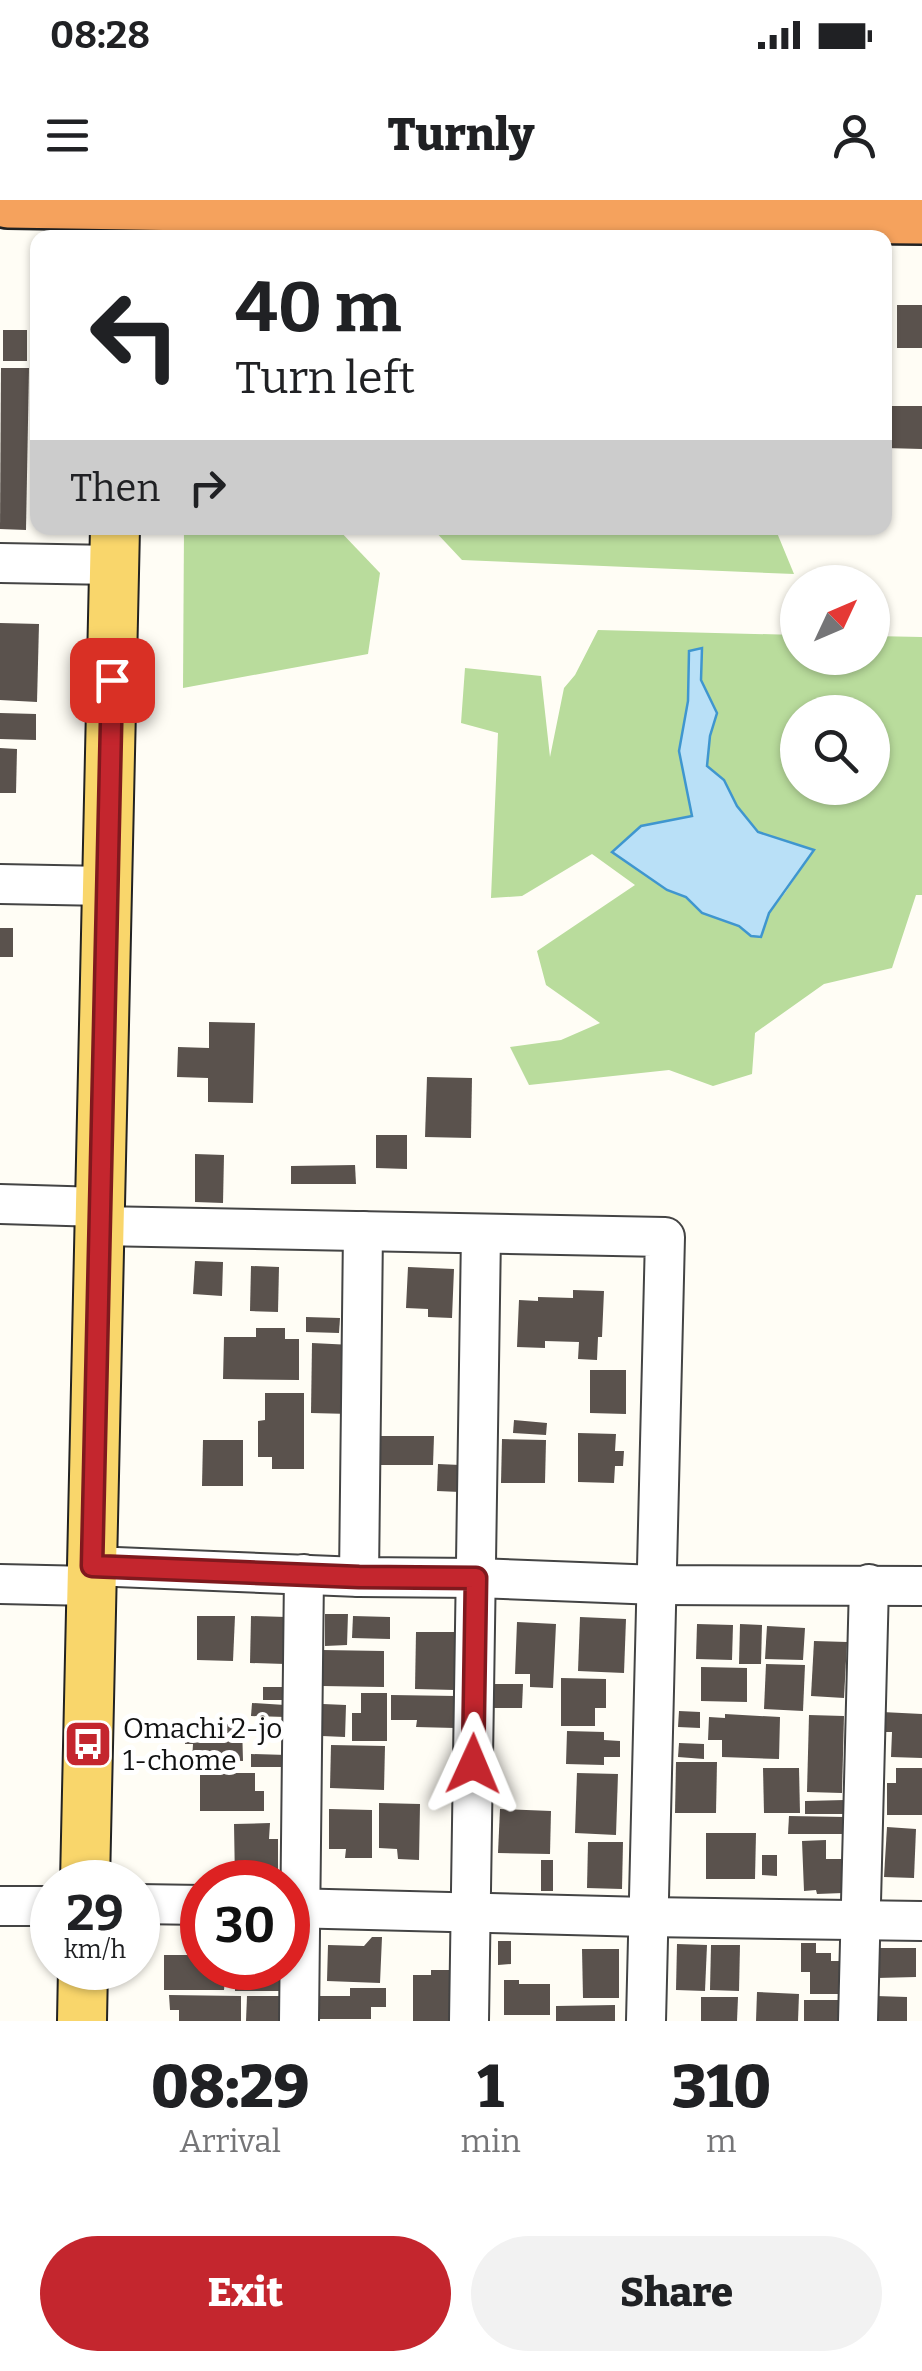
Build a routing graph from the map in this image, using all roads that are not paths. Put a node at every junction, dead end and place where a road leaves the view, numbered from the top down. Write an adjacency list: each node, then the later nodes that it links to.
1 (8, 200): 2 (highway)
2 (123, 200): 3 (highway); 6 (main road)
3 (498, 206): 4 (highway)
4 (801, 207): 5 (highway)
5 (922, 216)
6 (122, 230)
7 (115, 546): 8 (street); 10 (main road)
8 (0, 563)
9 (0, 884): 10 (street)
10 (107, 886): 12 (main road)
11 (0, 1204): 12 (street)
12 (100, 1217): 13 (street); 16 (main road)
13 (362, 1231): 14 (street); 17 (street)
14 (481, 1234): 18 (street); 21 (street)
15 (304, 1574): 16 (street); 17 (street); 24 (street)
16 (91, 1576): 19 (street); 23 (main road)
17 (359, 1577): 18 (street)
18 (476, 1578): 21 (street); 28 (street)
19 (0, 1584)
20 (869, 1584): 21 (street); 22 (street); 30 (street)
21 (658, 1585): 29 (street)
22 (922, 1586)
23 (85, 1860)
24 (296, 1860)
25 (0, 1906): 26 (street)
26 (30, 1906)
27 (310, 1908): 28 (street)
28 (470, 1913): 29 (street); 36 (street)
29 (646, 1917): 30 (street); 37 (street)
30 (859, 1920): 31 (street); 38 (street)
31 (922, 1921)
32 (83, 1990): 34 (main road)
33 (298, 1990): 35 (street)
34 (82, 2021)
35 (299, 2021)
36 (469, 2021)
37 (646, 2021)
38 (858, 2021)

